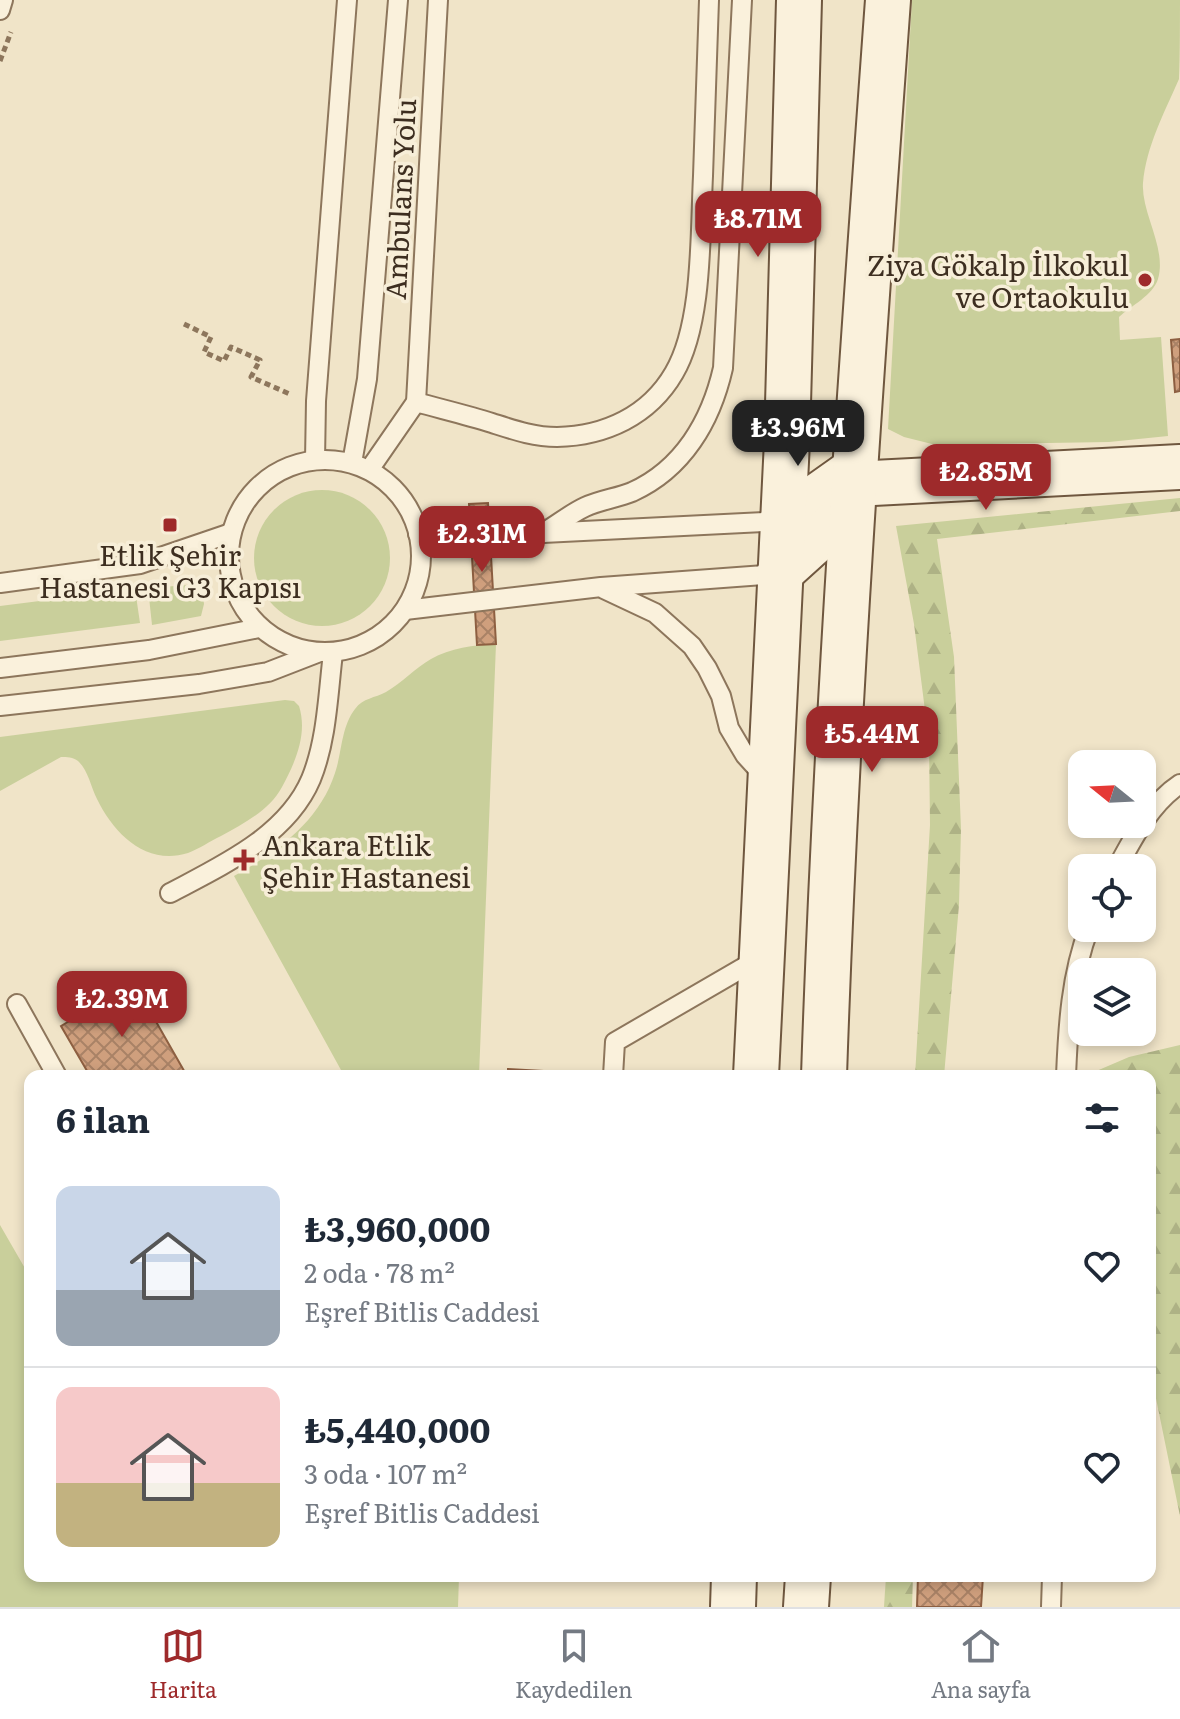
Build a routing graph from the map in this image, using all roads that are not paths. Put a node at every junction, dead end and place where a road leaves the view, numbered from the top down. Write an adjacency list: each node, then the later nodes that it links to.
1 (3, 0): 9 (lane)
2 (347, 0): 11 (lane)
3 (398, 0): 12 (lane)
4 (438, 0): 10 (lane, Ambulans Yolu)
5 (709, 0): 10 (lane)
6 (742, 0): 17 (lane)
7 (799, 0): 15 (main road)
8 (888, 0): 14 (main road)
9 (0, 10)
10 (416, 402): 12 (lane)
11 (315, 460): 12 (lane); 16 (lane)
12 (360, 466): 18 (lane)
13 (1180, 467): 14 (main road)
14 (854, 487): 15 (main road); 19 (main road); 37 (main road)
15 (782, 521): 17 (lane); 19 (main road)
16 (231, 533): 20 (lane); 23 (lane)
17 (543, 533): 18 (lane)
18 (418, 534): 22 (lane)
19 (779, 574): 21 (lane); 27 (main road)
20 (0, 583)
21 (601, 587): 22 (lane); 27 (lane)
22 (405, 610): 24 (lane)
23 (259, 628): 24 (lane); 25 (lane)
24 (325, 653): 26 (lane); 30 (lane)
25 (0, 668)
26 (0, 706)
27 (769, 781): 32 (main road)
28 (1180, 784): 29 (lane)
29 (1124, 854)
30 (170, 893)
31 (1083, 942): 38 (lane)
32 (761, 957): 35 (lane); 36 (main road)
33 (17, 1004): 34 (lane)
34 (54, 1070)
35 (613, 1070)
36 (756, 1070)
37 (824, 1070)
38 (1066, 1070)
39 (734, 1582): 42 (main road)
40 (808, 1582): 43 (main road)
41 (1052, 1582): 44 (lane)
42 (733, 1607)
43 (806, 1607)
44 (1051, 1607)

